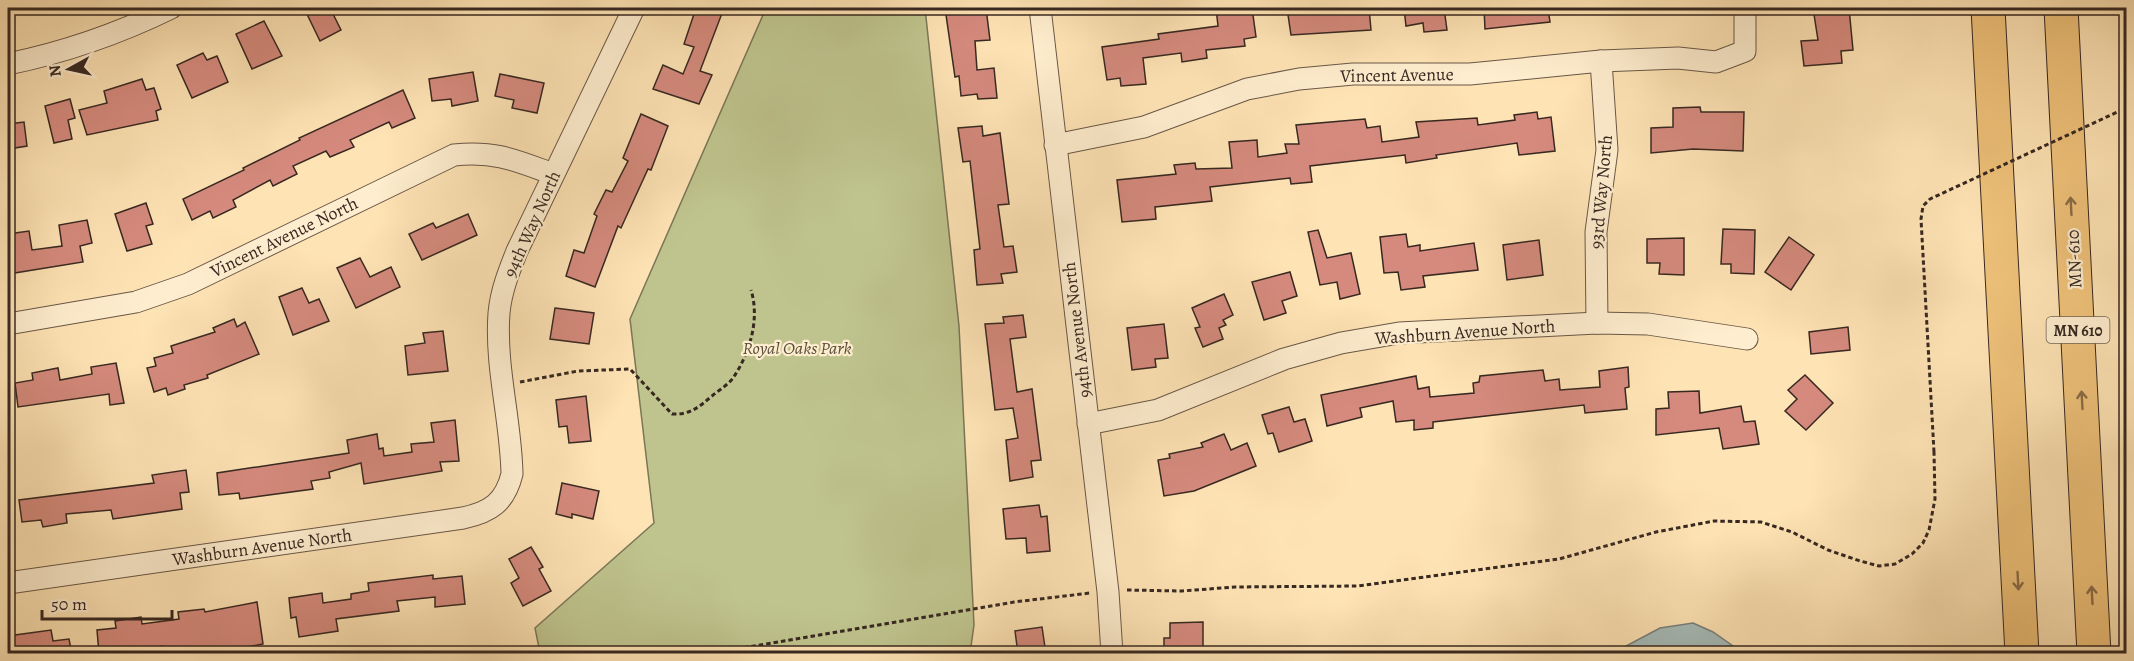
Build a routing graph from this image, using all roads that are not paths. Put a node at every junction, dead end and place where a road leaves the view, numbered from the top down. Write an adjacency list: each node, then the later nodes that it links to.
1 (171, 8): 9 (street)
2 (634, 8): 11 (street, 94th Way North)
3 (1040, 8): 10 (street, 94th Avenue North)
4 (1745, 8): 8 (street, Vincent Avenue)
5 (1973, 8): 17 (highway)
6 (1988, 8): 17 (highway)
7 (2061, 8): 21 (highway, MN-610 / MN 610, one-way to 7)
8 (1600, 61): 10 (street, Vincent Avenue); 12 (street, 93rd Way North)
9 (8, 64)
10 (1055, 145): 15 (street, 94th Avenue North)
11 (553, 174): 13 (street, Vincent Avenue North); 16 (street, 94th Way North)
12 (1597, 323): 14 (street, Washburn Avenue North); 15 (street, Washburn Avenue North)
13 (8, 324)
14 (1747, 339)
15 (1088, 424): 19 (street, 94th Avenue North)
16 (508, 492): 18 (street, Washburn Avenue North)
17 (2015, 522): 20 (highway, one-way to 20)
18 (8, 583)
19 (1112, 654)
20 (2022, 654)
21 (2094, 654)

